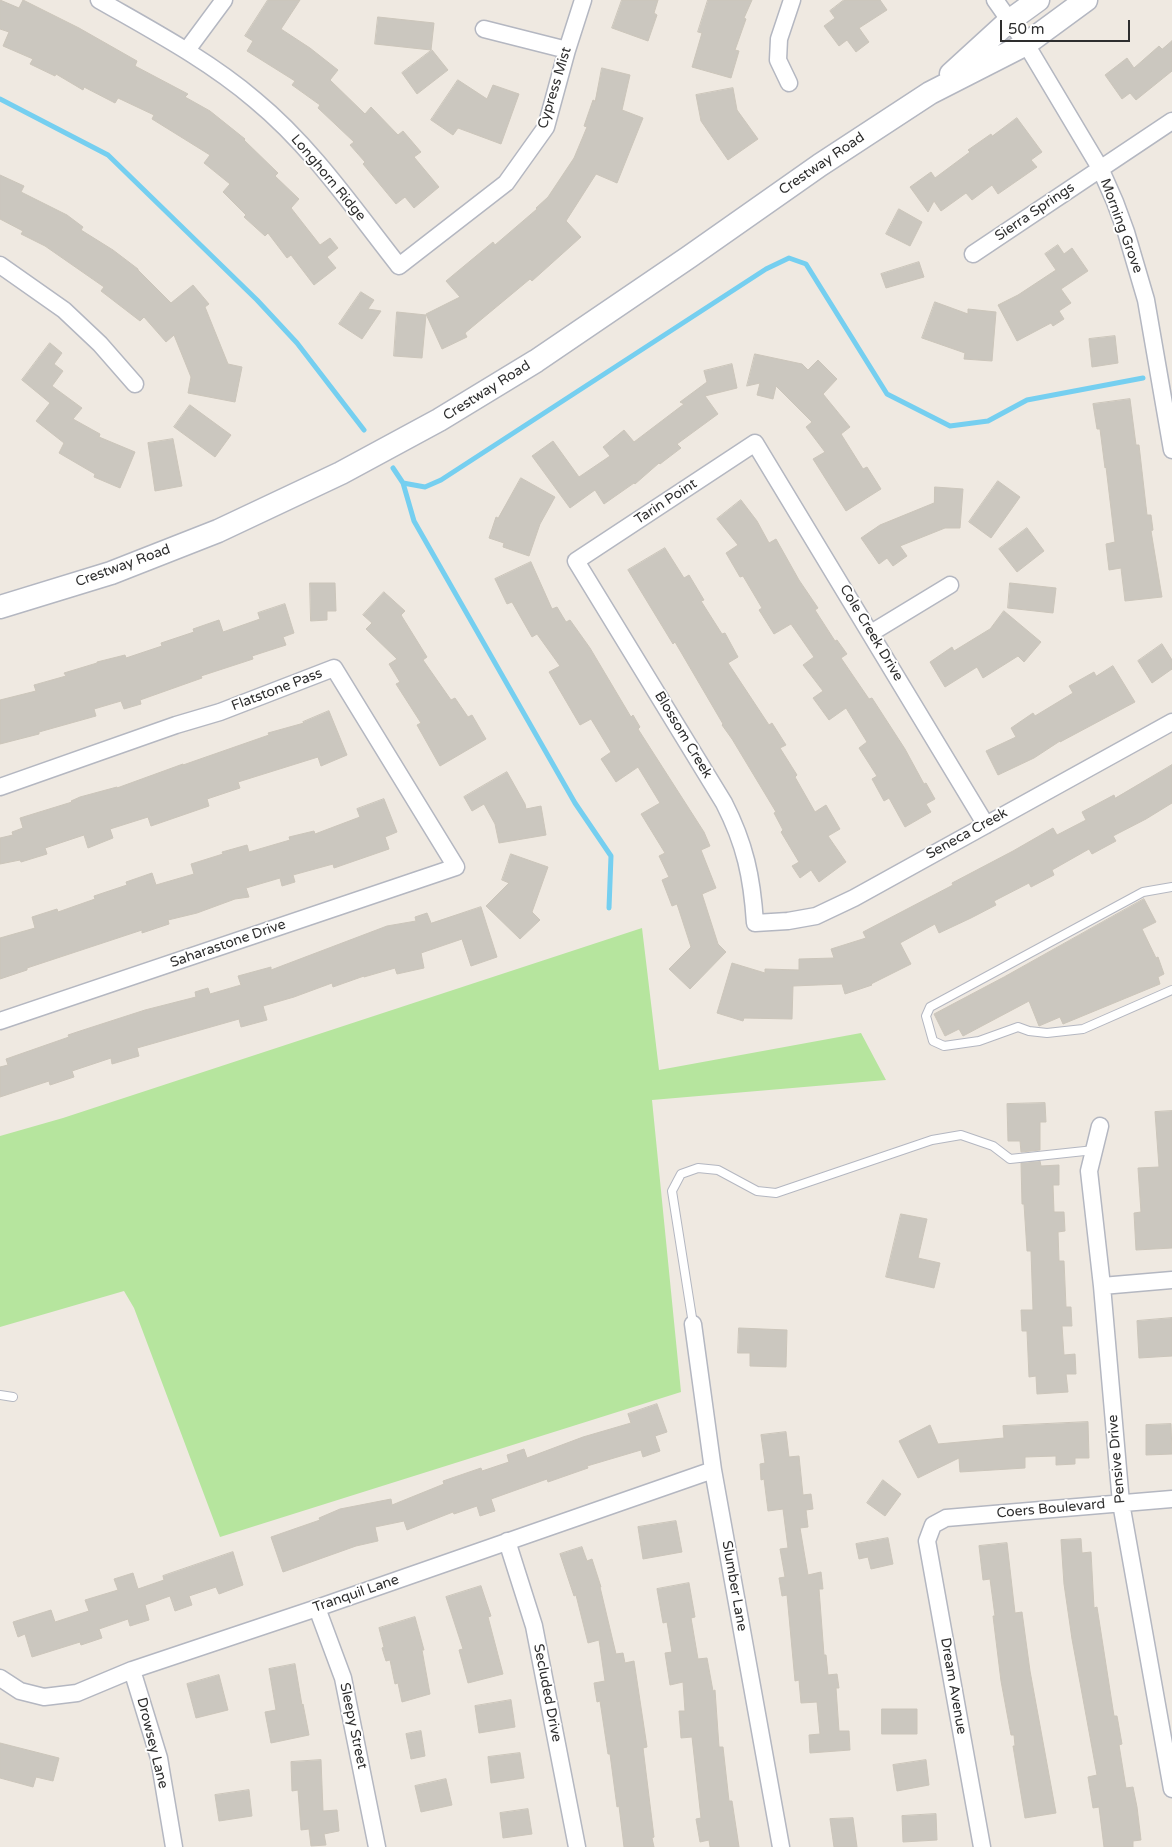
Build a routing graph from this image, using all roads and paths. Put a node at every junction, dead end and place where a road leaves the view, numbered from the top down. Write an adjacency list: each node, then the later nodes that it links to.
1 (99, 0): 11 (street, Longhorn Ridge)
2 (224, 0): 11 (street)
3 (583, 0): 12 (street, Cypress Mist)
4 (792, 0): 13 (street)
5 (995, 0): 8 (street, Morning Grove)
6 (1038, 0): 8 (street, Crestway Road)
7 (1086, 0): 10 (street, Crestway Road)
8 (1009, 21): 10 (street, Morning Grove); 14 (street, Crestway Road)
9 (484, 29): 12 (street)
10 (1026, 44): 14 (street, Crestway Road); 16 (street, Morning Grove)
11 (187, 50): 19 (street, Longhorn Ridge)
12 (567, 50): 19 (street, Cypress Mist)
13 (789, 84)
14 (930, 93): 25 (street, Crestway Road)
15 (1172, 121): 16 (street, Sierra Springs)
16 (1100, 168): 17 (street, Sierra Springs); 22 (street, Morning Grove)
17 (973, 254)
18 (0, 265): 20 (street)
19 (399, 266)
20 (135, 384)
21 (755, 443): 23 (street, Tarin Point); 26 (street, Cole Creek Drive)
22 (1172, 450)
23 (576, 561): 32 (street, Blossom Creek)
24 (950, 585): 26 (street)
25 (0, 607)
26 (871, 633): 29 (street, Cole Creek Drive)
27 (1172, 722): 29 (street, Seneca Creek)
28 (0, 787): 30 (street, Flatstone Pass)
29 (986, 824): 32 (street, Seneca Creek)
30 (456, 867): 34 (street, Saharastone Drive)
31 (1172, 887): 33 (lane)
32 (755, 924)
33 (1172, 990)
34 (0, 1020)
35 (1100, 1126): 36 (street, Pensive Drive)
36 (1094, 1150): 38 (street, Pensive Drive); 39 (lane)
37 (1172, 1280): 38 (street)
38 (1102, 1286): 44 (street, Pensive Drive)
39 (693, 1324): 42 (street, Slumber Lane)
40 (0, 1395): 41 (lane)
41 (13, 1397)
42 (713, 1470): 46 (street, Tranquil Lane); 54 (street, Slumber Lane)
43 (1172, 1499): 44 (street, Coers Boulevard)
44 (1121, 1503): 45 (street, Coers Boulevard); 50 (street, Pensive Drive)
45 (933, 1525): 55 (street, Dream Avenue)
46 (507, 1541): 47 (street, Tranquil Lane); 53 (street, Secluded Drive)
47 (318, 1608): 48 (street, Tranquil Lane); 52 (street, Sleepy Street)
48 (132, 1670): 49 (street, Tranquil Lane); 51 (street, Drowsey Lane)
49 (0, 1678)
50 (1172, 1789)
51 (174, 1847)
52 (377, 1847)
53 (577, 1847)
54 (781, 1847)
55 (982, 1847)

